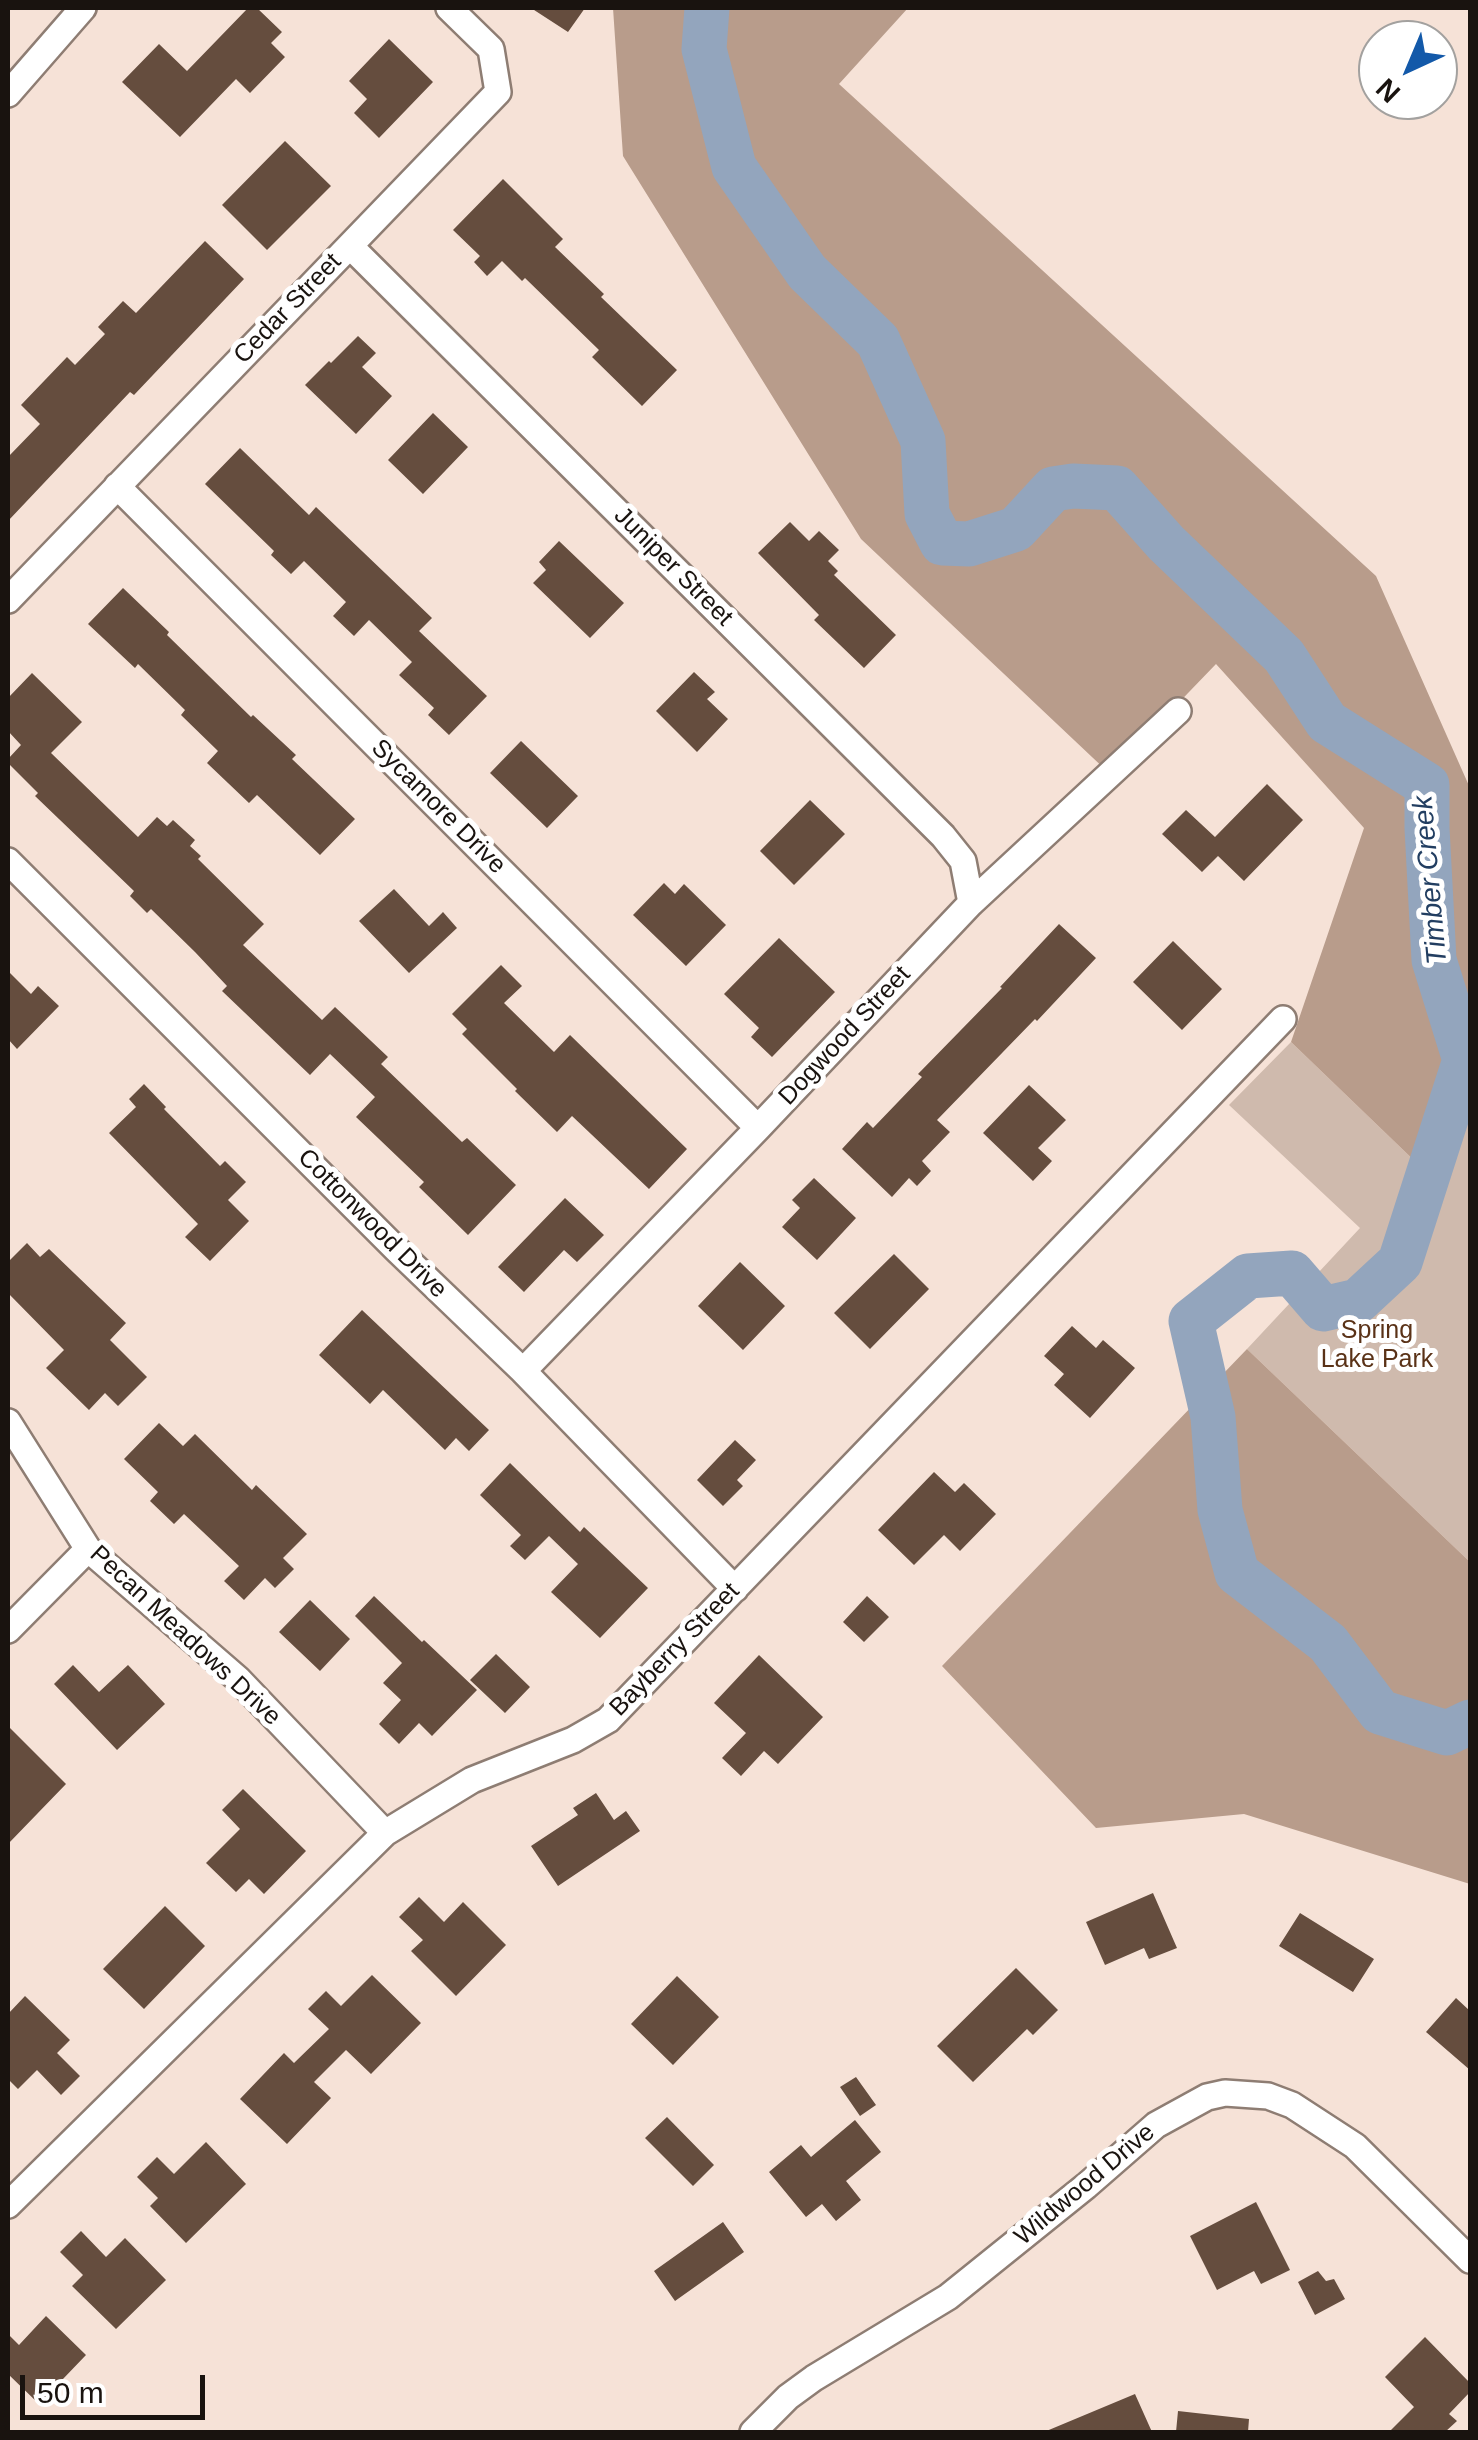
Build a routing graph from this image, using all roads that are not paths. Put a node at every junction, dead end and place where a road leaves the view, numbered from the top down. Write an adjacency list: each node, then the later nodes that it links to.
1 (84, 8): 3 (street)
2 (450, 8): 4 (street, Cedar Street)
3 (8, 94)
4 (350, 246): 5 (street, Cedar Street); 9 (street, Juniper Street)
5 (117, 486): 6 (street, Cedar Street); 11 (street, Sycamore Drive)
6 (8, 600)
7 (1178, 711): 9 (street, Dogwood Street)
8 (8, 861): 12 (street, Cottonwood Drive)
9 (970, 903): 11 (street, Dogwood Street)
10 (1283, 1018): 15 (street, Bayberry Street)
11 (758, 1128): 12 (street, Dogwood Street)
12 (523, 1372): 15 (street, Cottonwood Drive)
13 (8, 1422): 14 (street, Pecan Meadows Drive)
14 (88, 1549): 16 (street); 17 (street, Pecan Meadows Drive)
15 (735, 1589): 17 (street, Bayberry Street)
16 (8, 1630)
17 (386, 1833): 18 (street, Bayberry Street)
18 (8, 2204)
19 (1470, 2260): 20 (street, Wildwood Drive)
20 (753, 2432)

